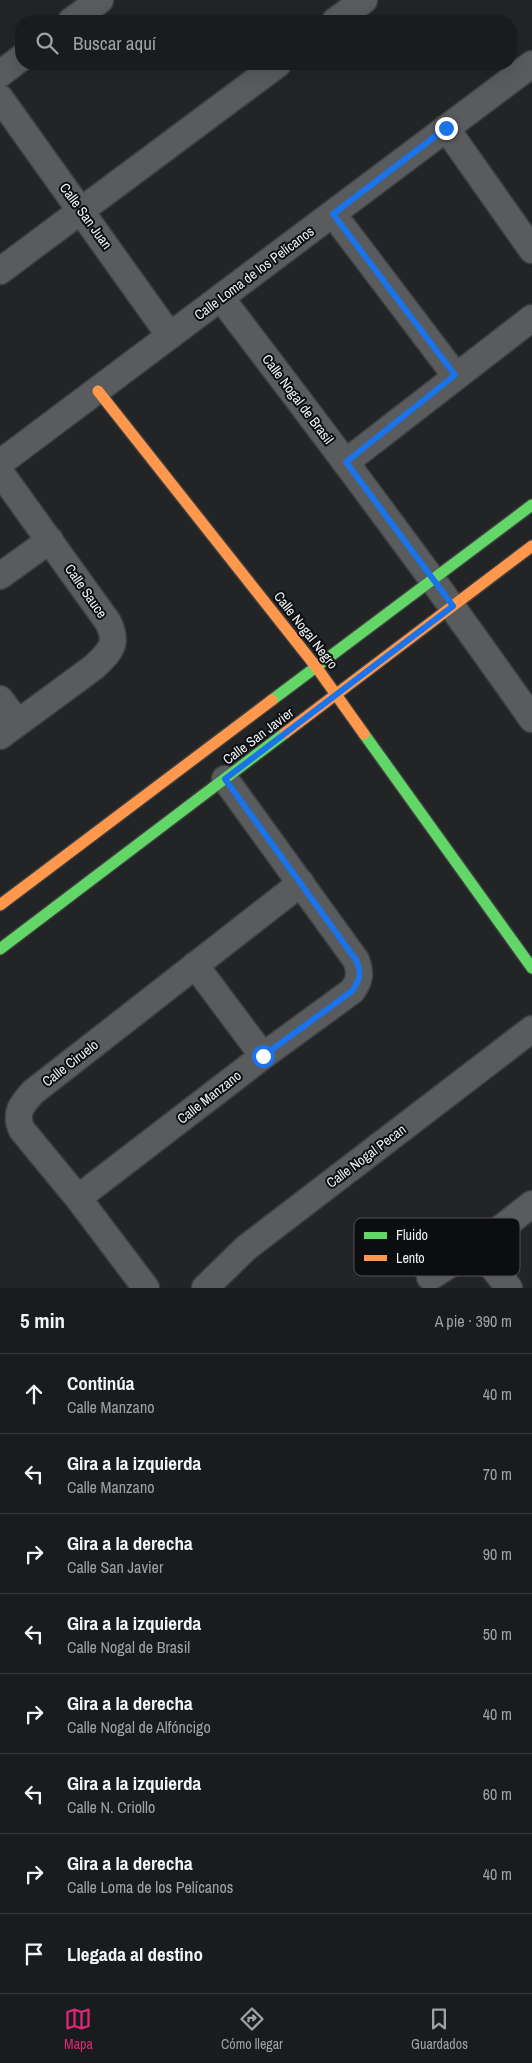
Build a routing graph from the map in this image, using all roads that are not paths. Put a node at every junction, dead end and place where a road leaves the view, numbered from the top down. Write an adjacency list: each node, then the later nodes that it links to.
1 (100, 0): 3 (street)
2 (364, 0): 4 (street)
3 (79, 15)
4 (343, 15)
5 (15, 63): 8 (street)
6 (532, 64): 10 (street, Calle Loma de los Pelícanos)
7 (270, 70): 11 (street)
8 (0, 74)
9 (0, 98): 11 (street, Calle San Juan)
10 (446, 128): 12 (street, Calle Loma de los Pelícanos); 13 (street)
11 (82, 210): 14 (street); 17 (street, Calle San Juan)
12 (333, 214): 15 (street, Calle Loma de los Pelícanos); 18 (street)
13 (532, 250)
14 (0, 270)
15 (221, 298): 17 (street, Calle Loma de los Pelícanos); 20 (street, Calle Nogal de Brasil)
16 (532, 318): 18 (street)
17 (170, 336): 19 (street, Calle Loma de los Pelícanos)
18 (455, 375): 20 (street)
19 (98, 391): 21 (street, Calle Loma de los Pelícanos); 29 (street, Calle Nogal Negro)
20 (346, 462): 27 (street, Calle Nogal de Brasil)
21 (0, 463)
22 (0, 472): 24 (street, Calle Sauce)
23 (532, 505): 27 (street, Calle San Javier)
24 (50, 540): 26 (street); 33 (street, Calle Sauce)
25 (532, 546): 28 (street, Calle San Javier)
26 (0, 576)
27 (434, 581): 28 (street, Calle Nogal de Brasil); 29 (street, Calle San Javier)
28 (453, 606): 30 (street, Calle San Javier); 32 (street, Calle Nogal de Brasil)
29 (317, 668): 30 (street, Calle Nogal Negro); 36 (street, Calle San Javier)
30 (336, 696): 34 (street, Calle San Javier); 39 (street, Calle Nogal Negro)
31 (0, 699): 33 (street)
32 (532, 719)
33 (9, 729)
34 (225, 779): 35 (street, Calle Manzano); 37 (street, Calle San Javier)
35 (300, 883): 38 (street, Calle Ciruelo); 41 (street, Calle Manzano)
36 (0, 905)
37 (0, 949)
38 (195, 965): 41 (street); 42 (street, Calle Ciruelo)
39 (532, 968)
40 (532, 1029): 47 (street, Calle Nogal Pecan)
41 (263, 1056): 42 (street, Calle Manzano)
42 (78, 1198): 46 (street, Calle Ciruelo)
43 (532, 1204): 44 (street)
44 (514, 1218)
45 (500, 1276): 48 (street)
46 (146, 1288)
47 (205, 1288)
48 (509, 1288)

